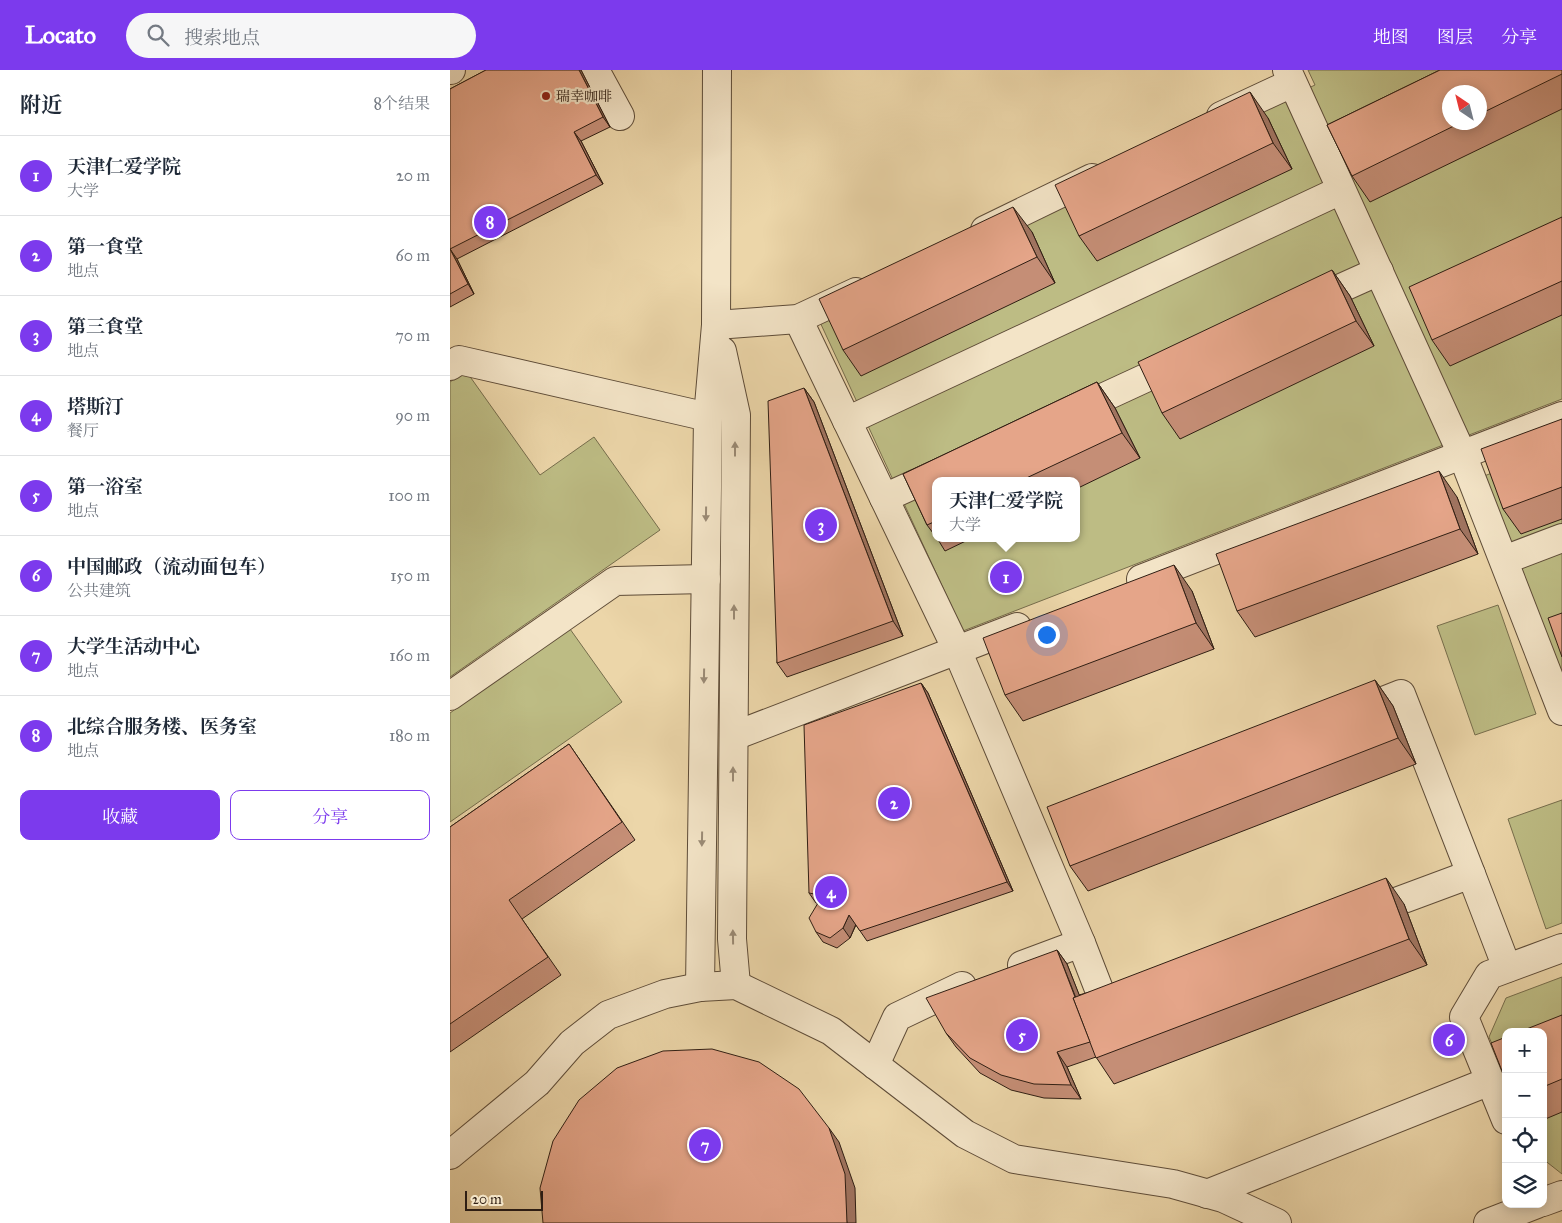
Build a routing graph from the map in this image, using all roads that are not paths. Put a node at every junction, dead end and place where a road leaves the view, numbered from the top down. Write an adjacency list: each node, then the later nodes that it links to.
1 (595, 70): 4 (street)
2 (717, 70): 17 (street)
3 (1289, 76): 5 (street); 7 (street)
4 (620, 116)
5 (1203, 126)
6 (1344, 127): 7 (street)
7 (1318, 139): 9 (street)
8 (1113, 168): 10 (street)
9 (1342, 190): 11 (street); 23 (street)
10 (960, 242)
11 (1378, 271): 14 (street); 15 (street)
12 (879, 280): 16 (street)
13 (1424, 302): 15 (street)
14 (1289, 312)
15 (1398, 314): 24 (street)
16 (798, 319): 17 (street); 23 (street)
17 (716, 325): 21 (street); 38 (street, one-way to 17)
18 (1199, 353): 22 (street)
19 (450, 366): 21 (street)
20 (1562, 416): 24 (street)
21 (708, 417): 29 (street, one-way to 29)
22 (1055, 420)
23 (847, 421): 26 (street)
24 (1462, 454): 28 (street); 30 (street)
25 (965, 461): 26 (street)
26 (884, 498): 34 (street)
27 (1562, 538): 28 (street)
28 (1504, 560): 33 (street)
29 (706, 579): 35 (street); 47 (street, one-way to 47)
30 (1114, 590)
31 (1040, 618): 34 (street)
32 (1562, 634): 33 (street)
33 (1536, 644): 36 (street)
34 (957, 650): 38 (street); 40 (street)
35 (450, 696)
36 (1562, 711)
37 (1331, 722): 41 (street)
38 (734, 736): 46 (street, one-way to 38)
39 (1063, 826): 40 (street)
40 (1036, 836): 43 (street)
41 (1471, 874): 42 (street); 45 (street)
42 (1340, 923)
43 (1081, 943): 48 (street); 49 (street)
44 (1562, 948): 45 (street)
45 (1507, 968): 50 (street)
46 (736, 985): 47 (street); 49 (street)
47 (700, 987): 52 (street)
48 (1144, 996)
49 (874, 1064): 53 (street)
50 (1490, 1082): 51 (street); 53 (street)
51 (1505, 1118)
52 (450, 1155)
53 (1207, 1194): 58 (street)
54 (1562, 1195): 55 (street)
55 (1547, 1201)
56 (1528, 1208): 59 (street)
57 (1541, 1208): 60 (street)
58 (1277, 1223)
59 (1488, 1223)
60 (1547, 1223)

